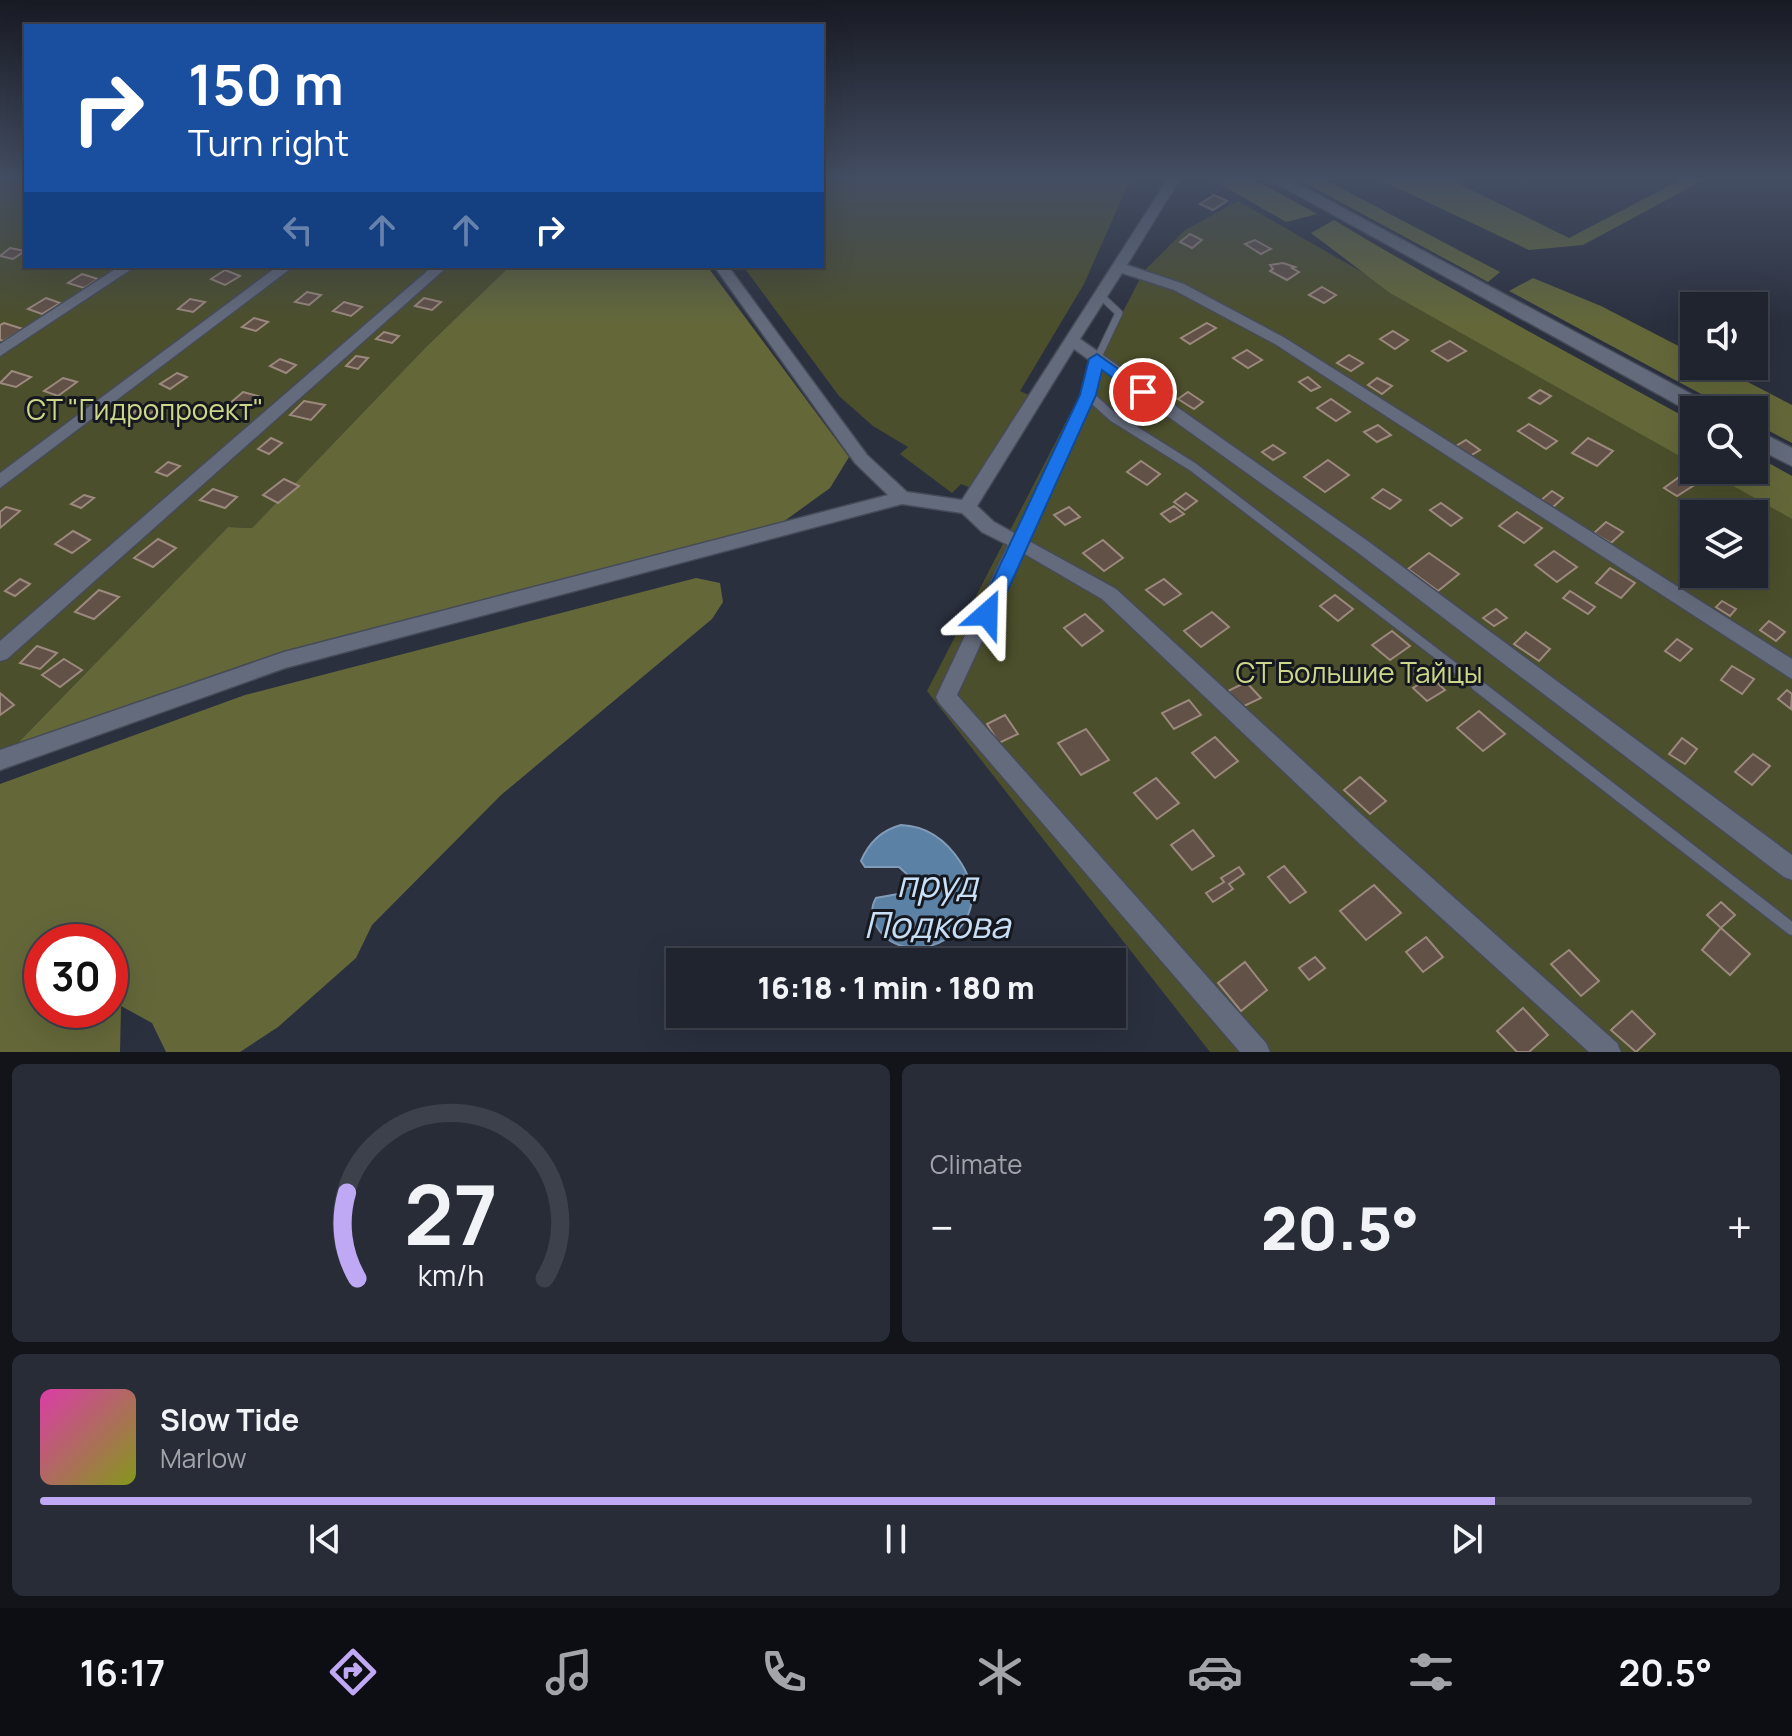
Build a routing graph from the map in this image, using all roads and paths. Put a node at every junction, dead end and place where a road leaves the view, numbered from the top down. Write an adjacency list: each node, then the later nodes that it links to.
1 (1144, 226): 3 (street)
2 (1364, 226): 13 (main road)
3 (1119, 267): 8 (street); 21 (street)
4 (126, 268): 10 (street)
5 (284, 268): 16 (street)
6 (439, 268): 20 (street)
7 (722, 268): 17 (street)
8 (1101, 296): 9 (street); 11 (lane)
9 (1073, 341): 11 (street); 18 (street)
10 (0, 351)
11 (1097, 359): 12 (lane); 23 (street)
12 (1088, 395): 19 (lane); 24 (lane)
13 (1680, 397)
14 (1768, 445): 15 (main road)
15 (1792, 458)
16 (0, 482)
17 (902, 498): 18 (street); 22 (street)
18 (967, 507): 19 (street)
19 (1019, 542): 25 (street); 26 (street)
20 (0, 653)
21 (1792, 670)
22 (0, 760)
23 (1792, 869)
24 (1792, 929)
25 (1257, 1052)
26 (1608, 1052)

